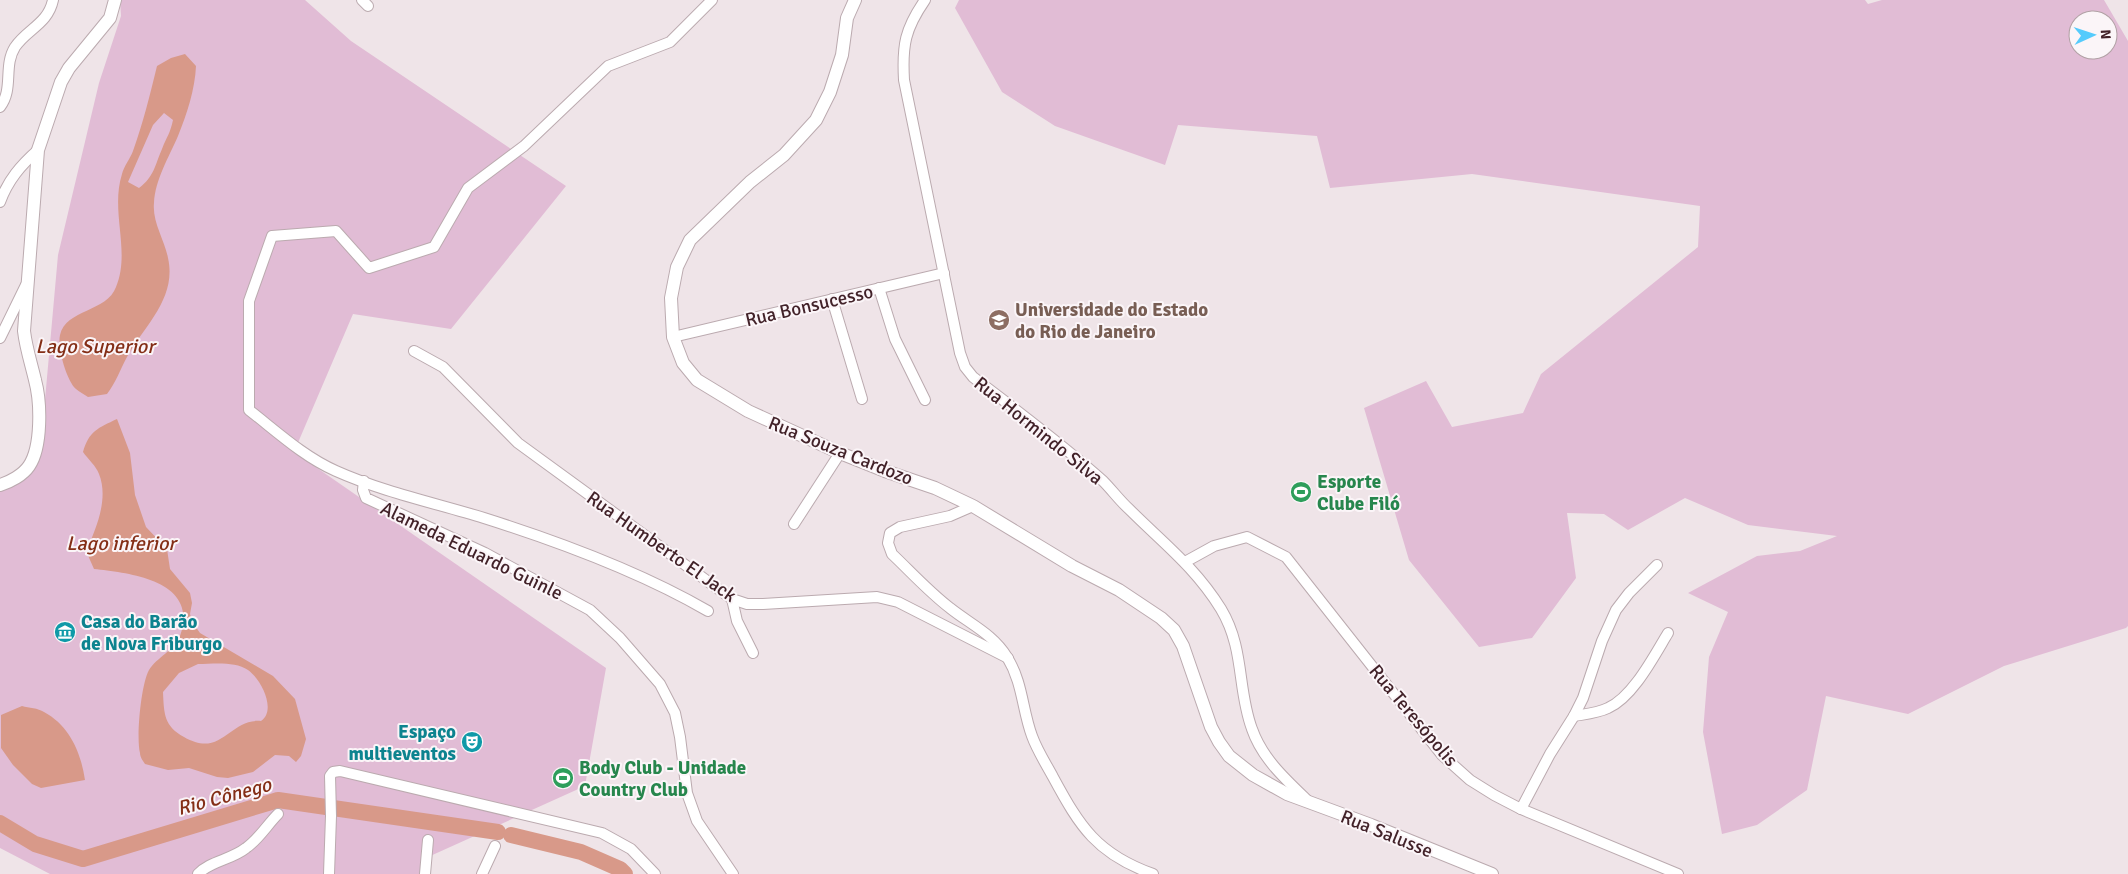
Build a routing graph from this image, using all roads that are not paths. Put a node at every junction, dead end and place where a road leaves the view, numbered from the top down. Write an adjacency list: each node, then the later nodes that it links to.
1 (54, 0): 6 (street)
2 (115, 0): 7 (street)
3 (712, 0): 19 (street, Alameda Eduardo Guinle)
4 (855, 0): 13 (street, Rua Souza Cardozo)
5 (925, 0): 9 (street, Rua Hormindo Silva)
6 (0, 107)
7 (38, 150): 8 (street); 10 (street)
8 (0, 202)
9 (944, 273): 11 (street, Rua Bonsucesso); 23 (street, Rua Hormindo Silva)
10 (27, 284): 14 (street); 20 (street)
11 (879, 288): 12 (street, Rua Bonsucesso); 17 (street)
12 (832, 299): 13 (street, Rua Bonsucesso); 16 (street)
13 (674, 337): 18 (street, Rua Souza Cardozo)
14 (0, 338)
15 (414, 351): 25 (street, Rua Humberto El Jack)
16 (862, 399)
17 (925, 400)
18 (840, 453): 21 (street, Rua Souza Cardozo); 22 (street)
19 (364, 481): 26 (street); 41 (street, Alameda Eduardo Guinle)
20 (0, 485)
21 (973, 506): 29 (street); 31 (street, Rua Souza Cardozo)
22 (794, 524)
23 (1186, 562): 31 (street, Rua Hormindo Silva); 32 (street, Rua Teresópolis)
24 (1657, 565): 30 (street)
25 (732, 600): 28 (street); 29 (street, Rua Humberto El Jack)
26 (708, 611)
27 (1668, 633): 30 (street)
28 (753, 653)
29 (1008, 658): 42 (street)
30 (1574, 716): 32 (street)
31 (1310, 802): 43 (street, Rua Salusse)
32 (1522, 809): 44 (street, Rua Teresópolis)
33 (278, 814): 36 (street)
34 (428, 840): 38 (street)
35 (495, 846): 39 (street)
36 (198, 874)
37 (329, 874): 40 (street)
38 (425, 874)
39 (482, 874)
40 (655, 874)
41 (733, 874)
42 (1150, 874)
43 (1492, 874)
44 (1678, 874)

